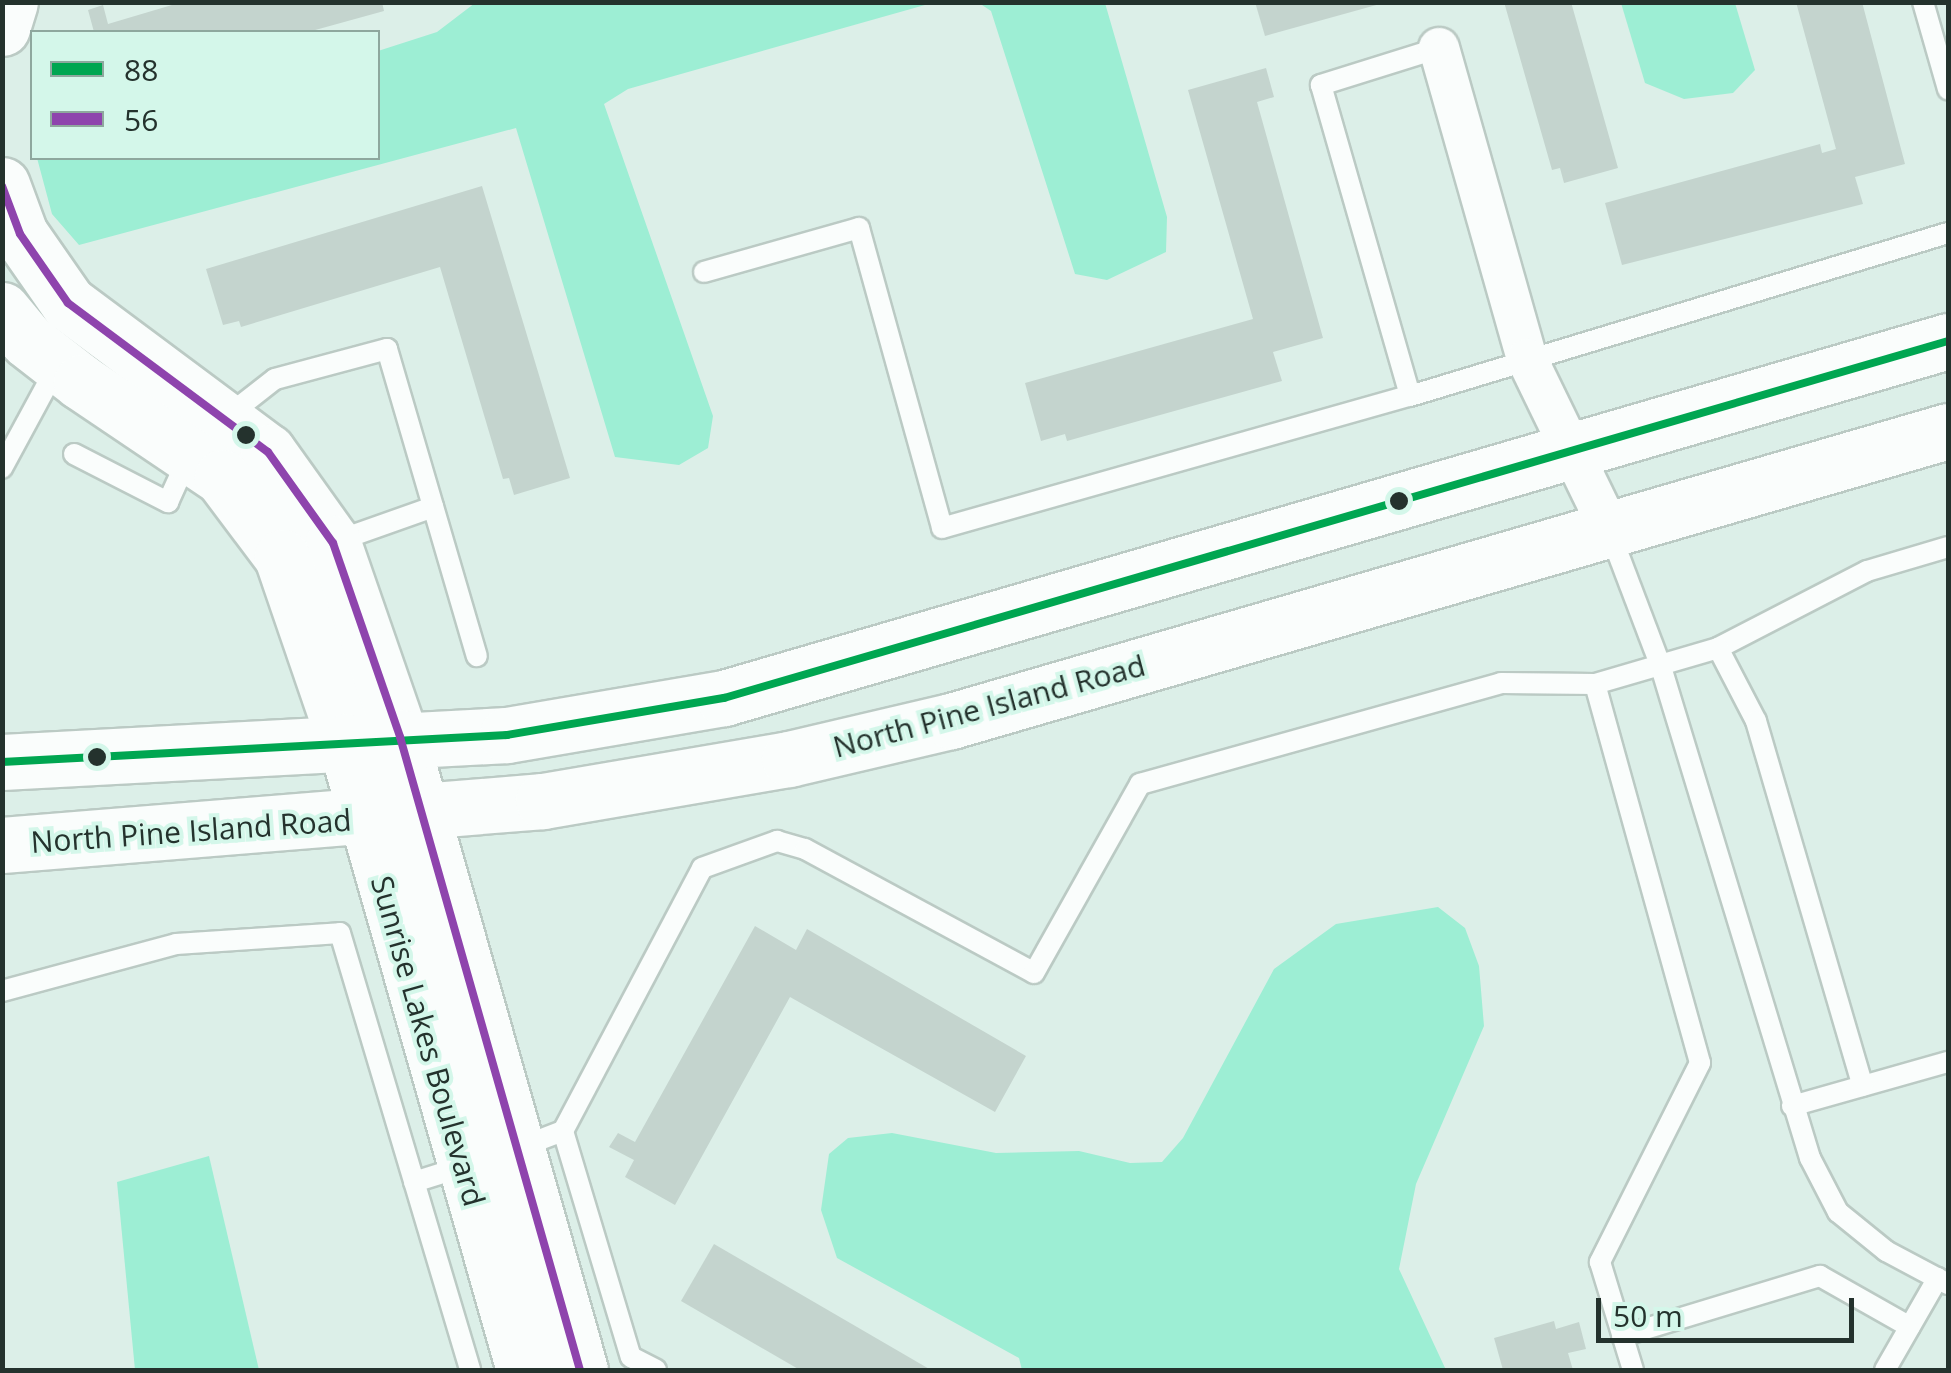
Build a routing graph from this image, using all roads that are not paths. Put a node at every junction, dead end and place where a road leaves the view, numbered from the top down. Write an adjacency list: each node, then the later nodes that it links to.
1 (10, 2): 3 (main road)
2 (1923, 2): 5 (lane)
3 (2, 28)
4 (1439, 48): 12 (street); 13 (lane)
5 (1948, 89)
6 (2, 184): 10 (main road, Sunrise Lakes Boulevard)
7 (1948, 233): 12 (lane)
8 (704, 272): 13 (lane)
9 (2, 310): 10 (main road, Sunrise Lakes Boulevard)
10 (72, 340): 15 (main road, Sunrise Lakes Boulevard); 18 (lane)
11 (1948, 341): 17 (main road)
12 (1527, 359): 13 (lane); 17 (street)
13 (1410, 396)
14 (1948, 430): 20 (main road, North Pine Island Road)
15 (207, 435): 16 (lane); 19 (lane); 21 (main road, Sunrise Lakes Boulevard); 28 (main road, Sunrise Lakes Boulevard)
16 (74, 454)
17 (1576, 455): 20 (street); 27 (main road)
18 (2, 468)
19 (434, 507): 21 (lane); 24 (lane)
20 (1609, 528): 25 (lane); 30 (main road, North Pine Island Road)
21 (333, 543): 27 (main road, Sunrise Lakes Boulevard)
22 (1948, 547): 23 (lane)
23 (1718, 648): 25 (lane); 35 (lane)
24 (477, 656)
25 (1661, 667): 26 (lane); 36 (lane)
26 (1595, 684): 37 (lane); 40 (lane)
27 (400, 738): 28 (main road); 30 (main road, Sunrise Lakes Boulevard)
28 (344, 741): 29 (main road); 31 (main road, Sunrise Lakes Boulevard)
29 (2, 762)
30 (421, 813): 31 (main road, North Pine Island Road); 37 (main road, Sunrise Lakes Boulevard)
31 (365, 818): 32 (main road, North Pine Island Road); 37 (main road, Sunrise Lakes Boulevard)
32 (2, 845)
33 (2, 992): 37 (lane)
34 (1948, 1062): 35 (lane)
35 (1863, 1086): 36 (lane)
36 (1792, 1106): 38 (lane)
37 (490, 1157): 41 (lane); 42 (main road, Sunrise Lakes Boulevard); 43 (main road, Sunrise Lakes Boulevard); 44 (lane)
38 (1944, 1281): 39 (lane)
39 (1910, 1327): 40 (lane); 46 (lane)
40 (1622, 1336): 45 (lane)
41 (470, 1370)
42 (524, 1370)
43 (580, 1370)
44 (656, 1370)
45 (1632, 1370)
46 (1885, 1370)

